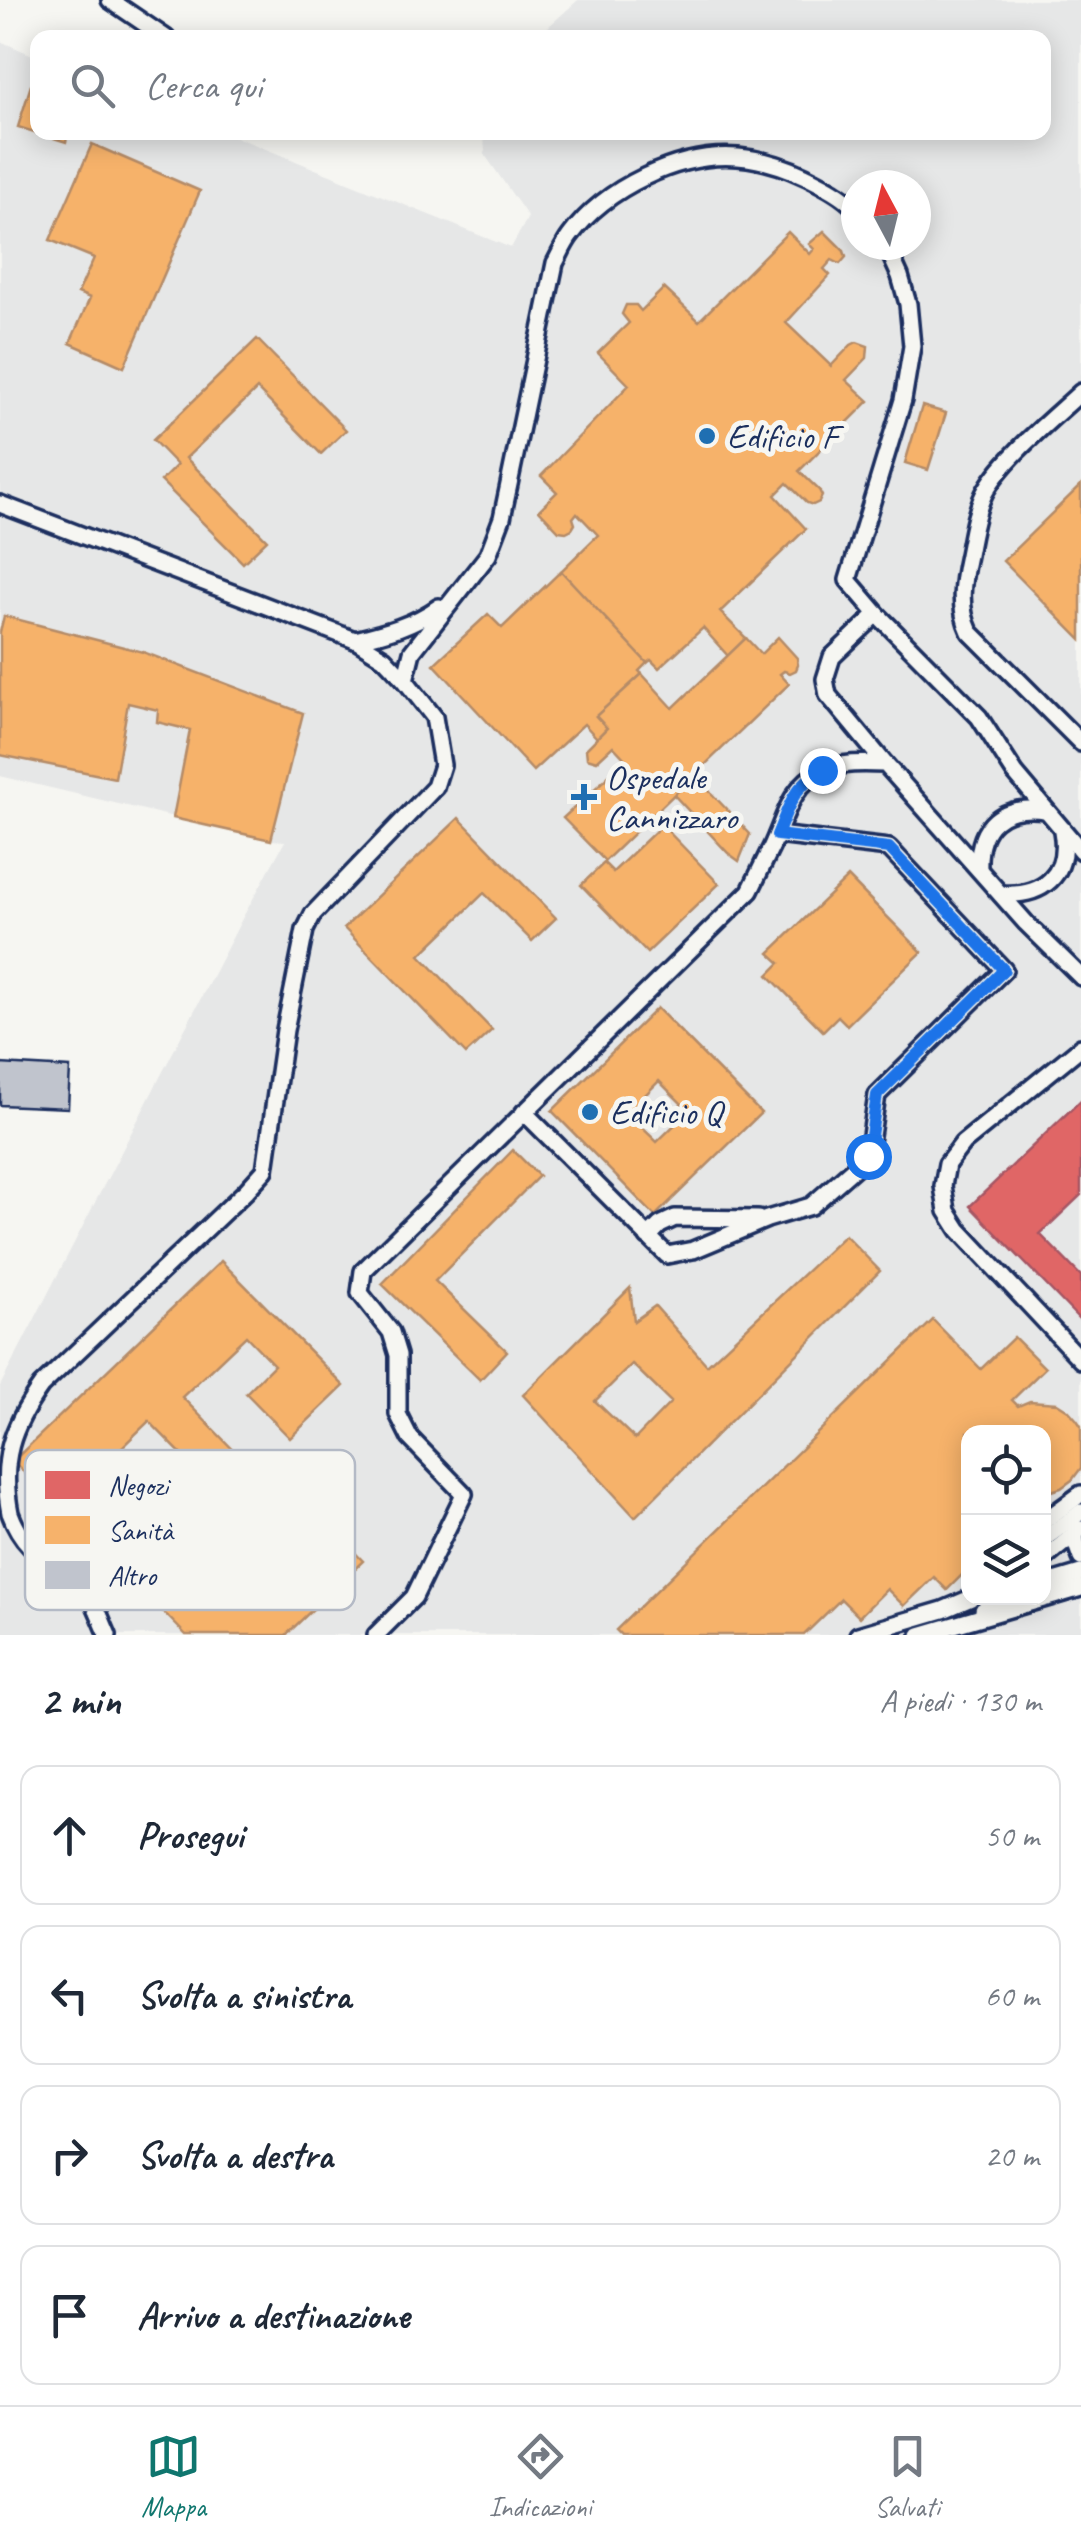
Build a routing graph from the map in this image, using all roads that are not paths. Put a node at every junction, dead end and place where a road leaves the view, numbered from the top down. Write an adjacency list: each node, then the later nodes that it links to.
1 (110, 0): 2 (lane)
2 (154, 30)
3 (841, 197): 7 (lane)
4 (894, 260): 8 (lane)
5 (1081, 392): 11 (lane)
6 (0, 504): 9 (lane)
7 (458, 595): 9 (lane); 10 (lane)
8 (878, 614): 12 (lane); 13 (lane)
9 (355, 640): 10 (lane)
10 (406, 680): 30 (lane)
11 (1081, 742)
12 (885, 764): 15 (lane); 17 (lane)
13 (1045, 810): 14 (lane); 17 (lane)
14 (1061, 828): 16 (lane); 18 (lane)
15 (777, 835): 21 (lane); 22 (lane)
16 (1081, 851)
17 (979, 869): 18 (lane)
18 (1001, 894): 19 (lane)
19 (1081, 977)
20 (1081, 1047): 24 (lane)
21 (524, 1112): 23 (lane); 41 (lane)
22 (767, 1220): 23 (lane); 23 (lane)
23 (648, 1237)
24 (1081, 1360)
25 (1081, 1494): 27 (lane)
26 (1081, 1512): 29 (lane)
27 (1051, 1516)
28 (1078, 1532): 31 (lane); 32 (lane)
29 (1051, 1533)
30 (25, 1539)
31 (1051, 1553)
32 (1081, 1558)
33 (1081, 1574): 34 (lane)
34 (1051, 1582)
35 (1081, 1588): 39 (lane)
36 (961, 1601): 42 (lane)
37 (993, 1605): 39 (lane)
38 (97, 1610): 40 (lane)
39 (948, 1627): 43 (lane)
40 (108, 1635)
41 (376, 1635)
42 (858, 1635)
43 (920, 1635)

